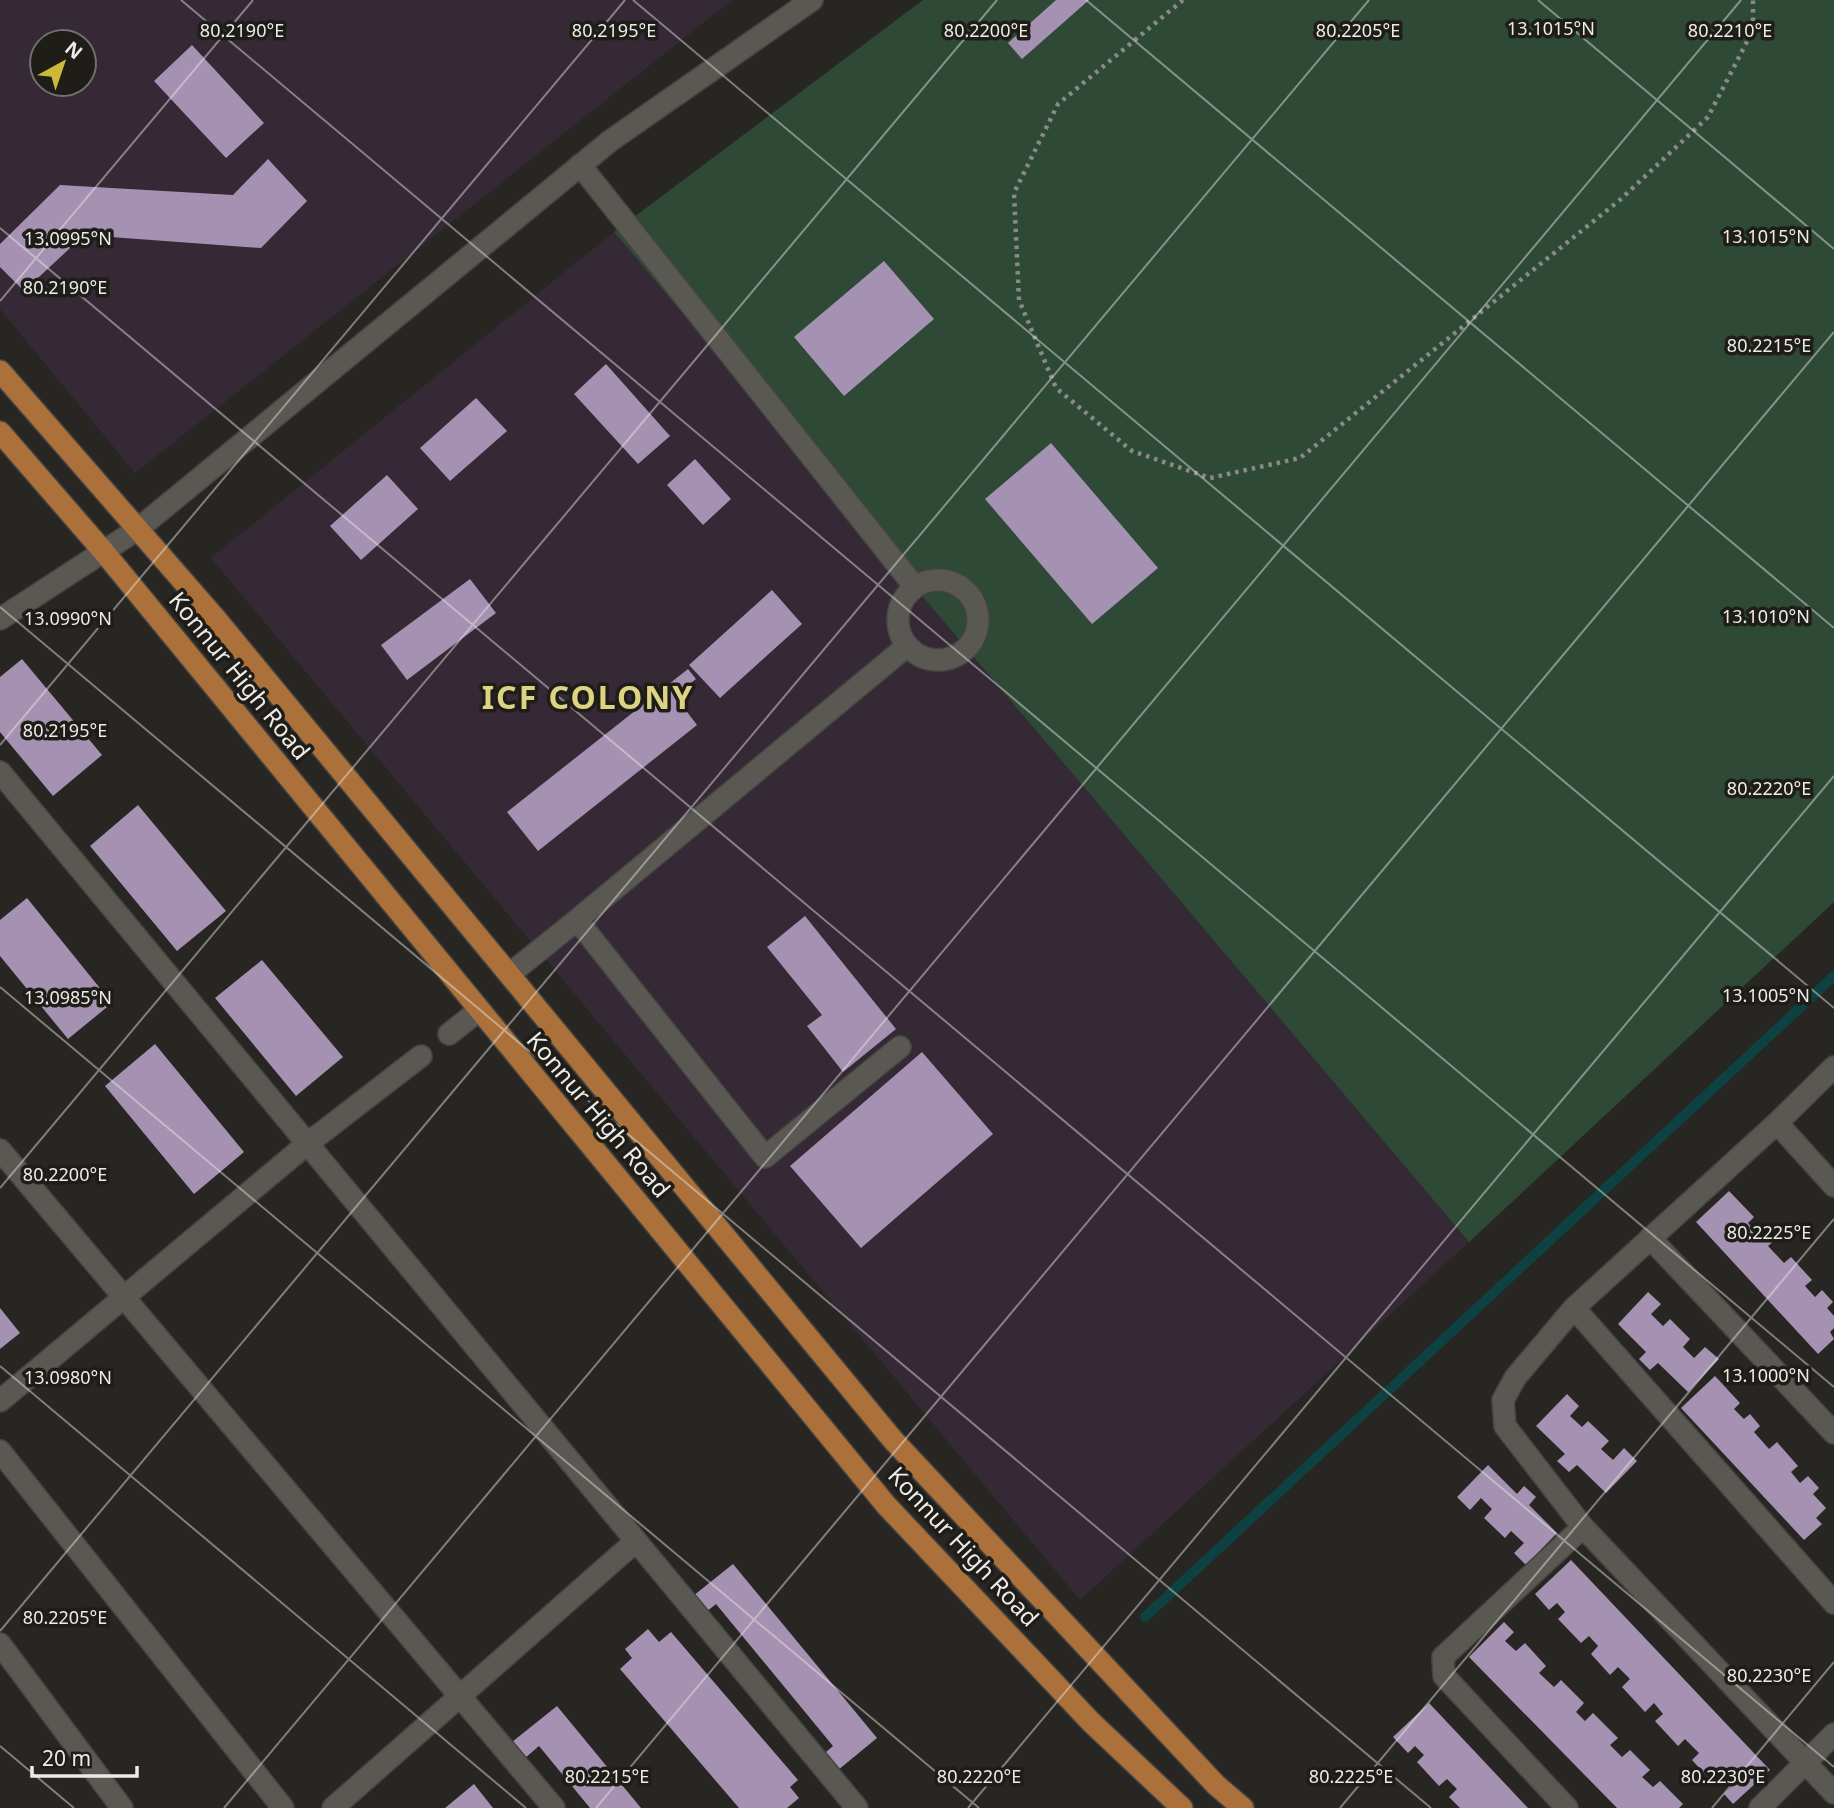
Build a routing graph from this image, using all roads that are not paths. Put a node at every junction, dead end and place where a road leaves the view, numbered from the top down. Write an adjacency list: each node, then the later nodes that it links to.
1 (812, 0): 2 (street)
2 (580, 165): 5 (street); 7 (street)
3 (0, 372): 5 (main road)
4 (0, 432): 6 (main road, Konnur High Road)
5 (138, 529): 6 (street); 12 (main road)
6 (104, 552): 8 (street); 13 (main road, Konnur High Road)
7 (915, 587): 9 (street); 9 (street)
8 (0, 619)
9 (907, 646): 11 (street)
10 (0, 772): 19 (street)
11 (577, 920): 12 (street); 15 (street)
12 (511, 973): 42 (main road)
13 (478, 1011): 14 (street); 41 (main road, Konnur High Road)
14 (449, 1034)
15 (900, 1047)
16 (421, 1056): 19 (street)
17 (1834, 1067): 18 (street)
18 (1777, 1123): 21 (street); 22 (street)
19 (307, 1144): 23 (street); 29 (street)
20 (0, 1150): 23 (street)
21 (1834, 1186)
22 (1650, 1238): 24 (street); 26 (street)
23 (124, 1297): 25 (street); 32 (street)
24 (1574, 1308): 28 (street); 30 (street)
25 (0, 1401)
26 (1834, 1433)
27 (0, 1451): 38 (street)
28 (1583, 1527): 34 (street); 43 (street)
29 (636, 1541): 32 (street); 36 (street)
30 (1834, 1603)
31 (0, 1644): 37 (street)
32 (459, 1695): 39 (street); 40 (street)
33 (1834, 1734): 34 (street)
34 (1806, 1761): 35 (street); 44 (street)
35 (1834, 1793)
36 (851, 1806)
37 (122, 1808)
38 (283, 1808)
39 (333, 1808)
40 (554, 1808)
41 (1182, 1808)
42 (1242, 1808)
43 (1567, 1808)
44 (1760, 1808)

